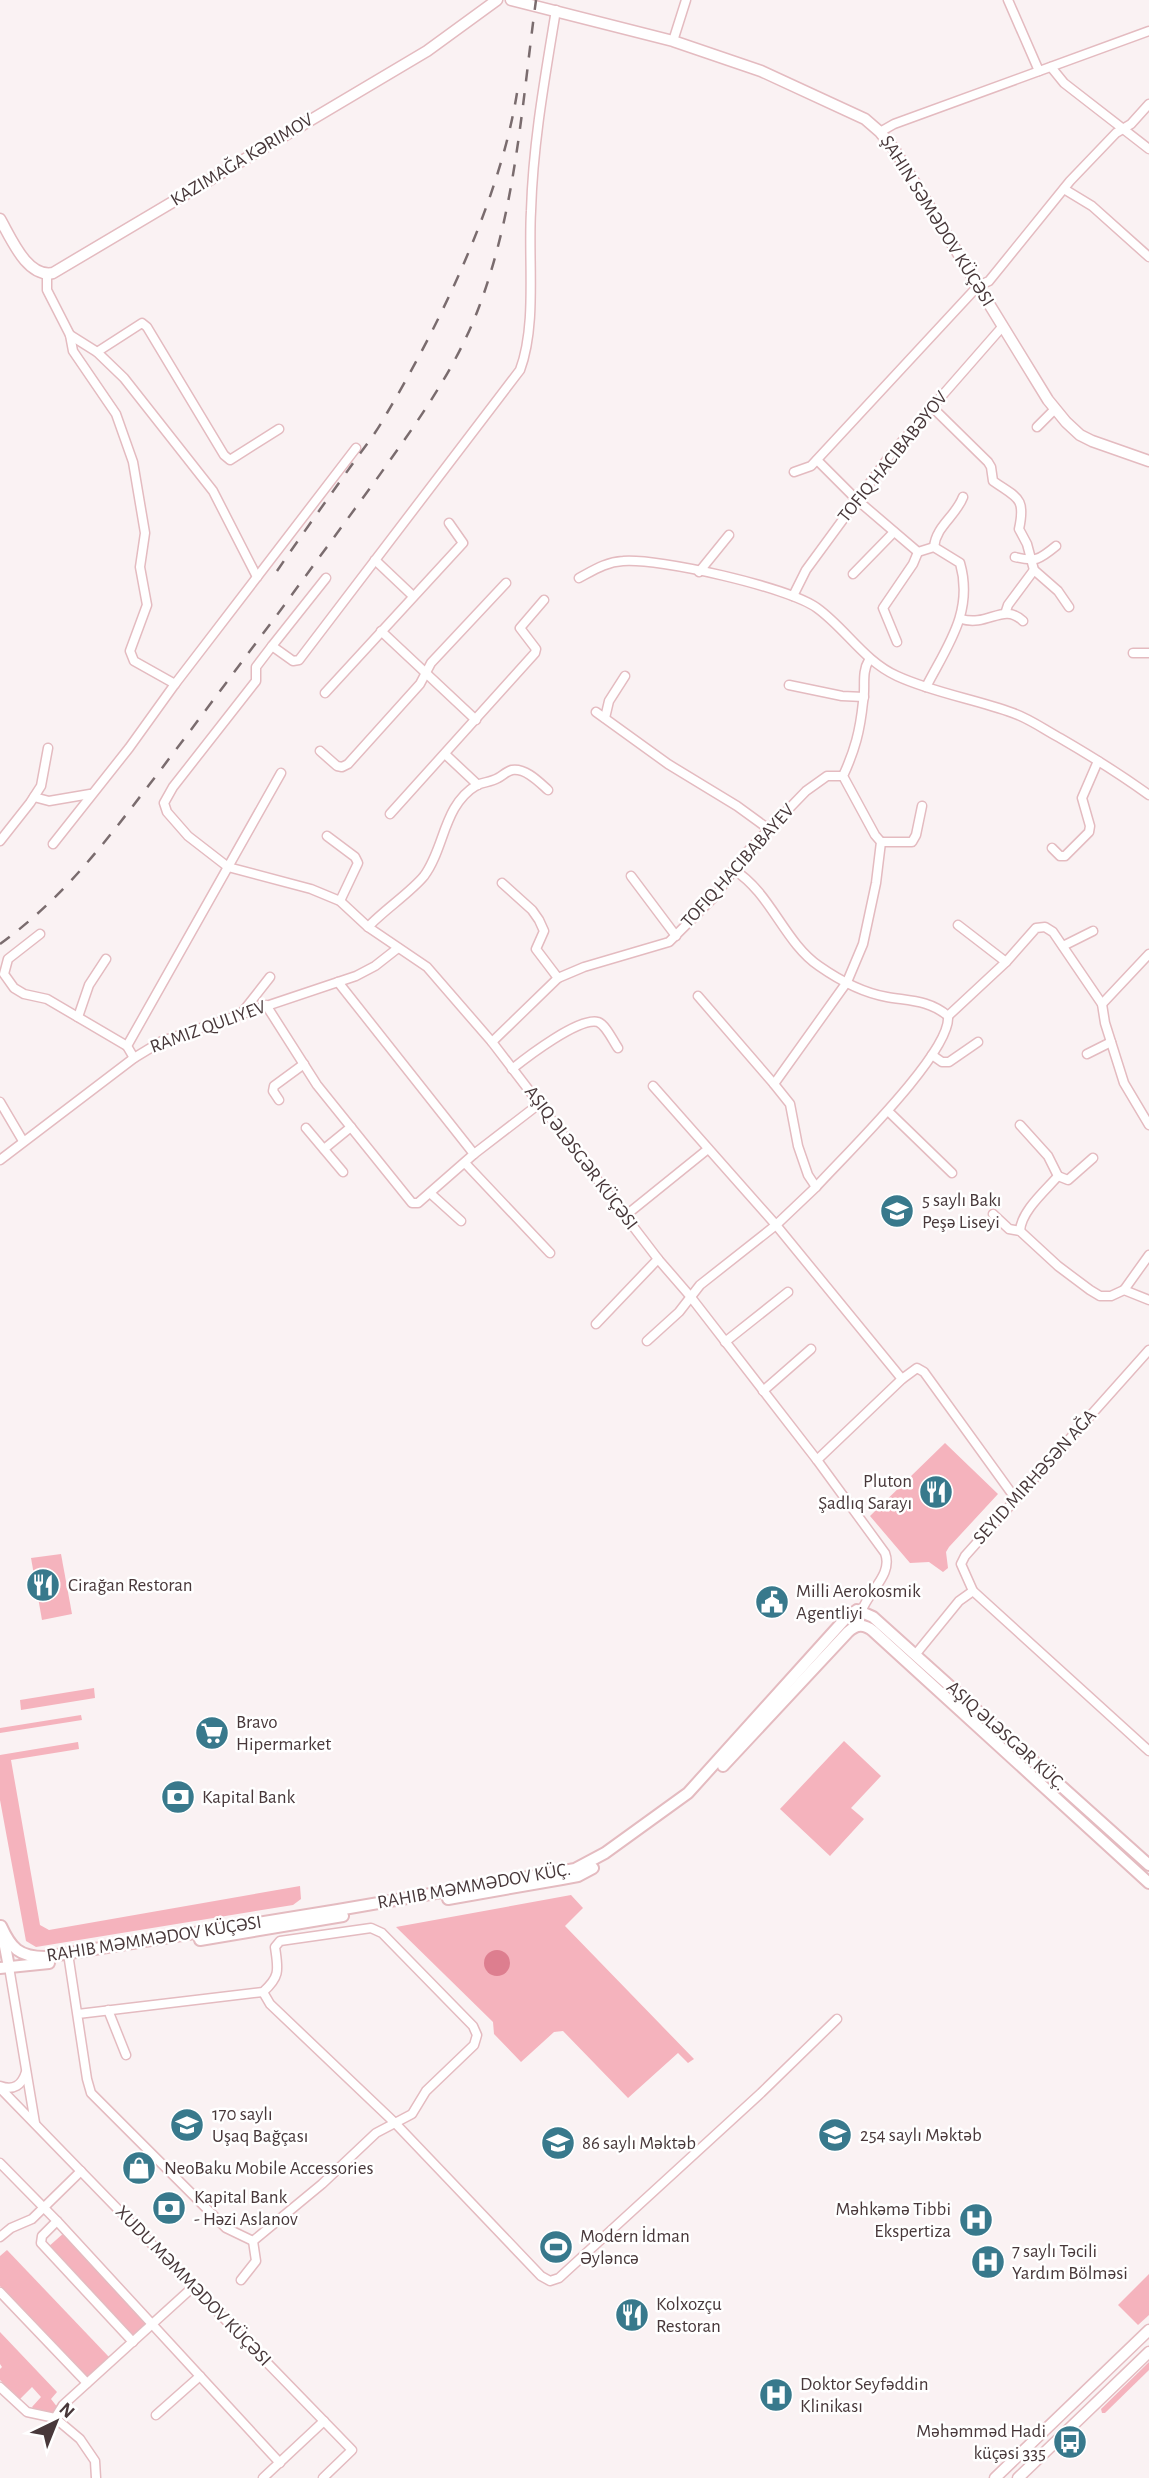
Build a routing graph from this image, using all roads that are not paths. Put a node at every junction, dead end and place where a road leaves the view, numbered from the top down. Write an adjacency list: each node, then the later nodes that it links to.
1 (497, 0): 17 (street)
2 (511, 0): 5 (street, ŞAHIN SƏMƏDOV KÜÇƏSI)
3 (686, 0): 7 (street)
4 (1008, 0): 9 (street)
5 (556, 10): 7 (street, ŞAHIN SƏMƏDOV KÜÇƏSI); 39 (street)
6 (1149, 31): 8 (street)
7 (673, 41): 12 (street, ŞAHIN SƏMƏDOV KÜÇƏSI)
8 (1051, 67): 9 (street); 11 (street)
9 (1039, 71): 12 (street)
10 (1149, 104): 11 (street)
11 (1124, 129): 13 (street); 14 (street)
12 (880, 132): 18 (street, ŞAHIN SƏMƏDOV KÜÇƏSI)
13 (1149, 149)
14 (1064, 189): 16 (street); 18 (street)
15 (0, 219): 17 (street)
16 (1149, 257)
17 (47, 274): 20 (street)
18 (978, 286): 19 (street, ŞAHIN SƏMƏDOV KÜÇƏSI); 27 (street)
19 (1003, 326): 22 (street); 23 (street, ŞAHIN SƏMƏDOV KÜÇƏSI)
20 (70, 335): 21 (street); 62 (street)
21 (97, 352): 25 (street); 43 (street)
22 (932, 407): 31 (street); 40 (street)
23 (1055, 409): 24 (street); 28 (street, ŞAHIN SƏMƏDOV KÜÇƏSI)
24 (1037, 427)
25 (279, 429)
26 (356, 449): 43 (street)
27 (817, 460): 29 (street); 31 (street)
28 (1149, 461)
29 (794, 472)
30 (963, 497): 36 (street)
31 (856, 499): 33 (street); 48 (street)
32 (449, 523): 47 (street)
33 (894, 532): 37 (street); 42 (street)
34 (729, 535): 41 (street)
35 (1056, 546): 40 (street)
36 (934, 547): 37 (street); 52 (street)
37 (918, 552): 55 (street)
38 (1014, 557): 40 (street)
39 (374, 560): 47 (street); 56 (street)
40 (1033, 566): 50 (street); 51 (street)
41 (699, 572): 45 (street); 48 (street)
42 (853, 574)
43 (257, 577): 62 (street)
44 (326, 578): 56 (street)
45 (579, 578)
46 (506, 583): 60 (street)
47 (414, 596): 54 (street)
48 (793, 596): 59 (street)
49 (544, 600): 69 (street)
50 (1069, 607)
51 (1006, 611): 52 (street); 53 (street)
52 (961, 619): 64 (street)
53 (1023, 621)
54 (381, 631): 60 (street); 65 (street)
55 (897, 642)
56 (272, 646): 89 (street)
57 (1133, 653): 58 (street)
58 (1149, 653)
59 (869, 660): 64 (street); 66 (street)
60 (426, 673): 69 (street); 71 (street)
61 (625, 676): 68 (street)
62 (174, 684): 78 (street)
63 (789, 685): 66 (street)
64 (926, 687): 73 (street)
65 (325, 693)
66 (864, 697): 75 (street)
67 (596, 712): 68 (street)
68 (605, 718): 83 (street)
69 (476, 720): 72 (street)
70 (48, 748): 80 (street)
71 (320, 751)
72 (445, 754): 76 (street); 82 (street)
73 (1098, 761): 79 (street); 88 (street)
74 (281, 773): 89 (street)
75 (843, 776): 83 (street); 86 (street)
76 (478, 785): 77 (street); 95 (street)
77 (548, 790)
78 (90, 794): 80 (street); 87 (street)
79 (1149, 795)
80 (34, 797): 84 (street)
81 (922, 806): 86 (street)
82 (390, 814)
83 (769, 830): 90 (street)
84 (2, 834)
85 (327, 836): 93 (street)
86 (881, 842): 107 (street)
87 (53, 844)
88 (1052, 848)
89 (228, 867): 93 (street); 117 (street)
90 (734, 870): 98 (street); 107 (street)
91 (631, 876): 98 (street)
92 (502, 883): 105 (street)
93 (340, 901): 95 (street)
94 (958, 925): 103 (street)
95 (368, 927): 100 (street)
96 (1093, 931): 99 (street)
97 (40, 934): 113 (street)
98 (676, 936): 105 (street)
99 (1063, 946): 103 (street); 109 (street)
100 (398, 948): 106 (street, RAMIZ QULIYEV); 114 (street)
101 (1149, 954): 109 (street)
102 (106, 959): 113 (street)
103 (1006, 962): 112 (street)
104 (270, 977): 111 (street)
105 (558, 978): 114 (street)
106 (338, 982): 110 (street, RAMIZ QULIYEV); 137 (street)
107 (847, 982): 112 (street); 124 (street)
108 (698, 996): 124 (street)
109 (1102, 1004): 116 (street)
110 (267, 1005): 111 (street, RAMIZ QULIYEV); 122 (street)
111 (241, 1014): 121 (street, RAMIZ QULIYEV)
112 (948, 1016): 120 (street)
113 (78, 1017): 117 (street)
114 (492, 1042): 123 (street)
115 (978, 1042): 120 (street)
116 (1111, 1042): 119 (street); 130 (street)
117 (127, 1046): 121 (street)
118 (618, 1048): 123 (street)
119 (1087, 1054)
120 (932, 1055): 129 (street)
121 (134, 1058): 134 (street, RAMIZ QULIYEV)
122 (304, 1064): 126 (street); 132 (street)
123 (512, 1069): 128 (street)
124 (774, 1084): 144 (street)
125 (653, 1086): 136 (street)
126 (279, 1100)
127 (0, 1102): 134 (street)
128 (539, 1104): 137 (street); 147 (street)
129 (888, 1111): 142 (street); 144 (street)
130 (1147, 1119)
131 (1020, 1125): 143 (street)
132 (351, 1127): 135 (street); 145 (street)
133 (306, 1128): 135 (street)
134 (23, 1142): 139 (street, RAMIZ QULIYEV)
135 (324, 1149): 141 (street)
136 (708, 1149): 147 (street); 149 (street)
137 (474, 1154): 140 (street)
138 (1093, 1158): 143 (street)
139 (0, 1160)
140 (464, 1163): 145 (street); 151 (street)
141 (343, 1172)
142 (952, 1173)
143 (1058, 1176): 150 (street)
144 (816, 1187): 149 (street)
145 (430, 1193): 148 (street)
146 (993, 1214): 150 (street)
147 (625, 1216): 153 (street)
148 (461, 1221)
149 (776, 1225): 156 (street); 163 (street)
150 (1020, 1231): 154 (street)
151 (550, 1253)
152 (1149, 1255): 154 (street)
153 (658, 1259): 156 (street); 158 (street)
154 (1124, 1290): 157 (street)
155 (788, 1292): 160 (street)
156 (690, 1296): 159 (street); 160 (street)
157 (1149, 1300)
158 (596, 1324)
159 (647, 1341)
160 (725, 1342): 164 (street)
161 (811, 1349): 164 (street)
162 (1149, 1350): 166 (street, SEYID MIRHƏSƏN AĞA)
163 (902, 1379): 165 (street); 166 (street)
164 (763, 1391): 165 (street)
165 (817, 1460): 168 (street)
166 (1015, 1499): 167 (street, SEYID MIRHƏSƏN AĞA)
167 (973, 1591): 170 (street); 171 (street)
168 (860, 1610): 169 (street); 170 (main road); 172 (main road, RAHIB MƏMMƏDOV KÜÇ.)
169 (862, 1626): 170 (main road); 172 (main road)
170 (912, 1659): 173 (main road); 175 (main road)
171 (1149, 1751)
172 (697, 1789): 174 (main road, RAHIB MƏMMƏDOV KÜÇ.)
173 (1149, 1866)
174 (576, 1872): 176 (main road, RAHIB MƏMMƏDOV KÜÇ.); 178 (main road)
175 (1149, 1883)
176 (321, 1912): 177 (main road, RAHIB MƏMMƏDOV KÜÇƏSI)
177 (1, 1923): 181 (main road)
178 (294, 1924): 179 (street); 180 (main road)
179 (299, 1938): 182 (street); 190 (street)
180 (69, 1960): 181 (main road); 184 (street)
181 (4, 1968): 187 (street)
182 (263, 1992): 183 (street); 190 (street)
183 (108, 2010): 184 (street); 186 (street)
184 (78, 2014): 196 (street)
185 (837, 2020): 190 (street)
186 (126, 2055)
187 (27, 2071): 188 (street); 189 (street)
188 (0, 2087): 189 (street, XUDU MƏMMƏDOV KÜÇƏSI)
189 (35, 2123): 192 (street, XUDU MƏMMƏDOV KÜÇƏSI)
190 (395, 2123): 196 (street)
191 (0, 2163): 193 (street)
192 (81, 2171): 193 (street); 198 (street, XUDU MƏMMƏDOV KÜÇƏSI)
193 (44, 2207): 194 (street); 195 (street)
194 (57, 2221): 200 (street); 202 (street)
195 (0, 2237)
196 (253, 2241): 197 (street)
197 (241, 2280)
198 (193, 2287): 200 (street); 209 (street, XUDU MƏMMƏDOV KÜÇƏSI)
199 (0, 2292): 205 (street)
200 (152, 2323): 202 (street); 204 (street)
201 (1149, 2330): 214 (street)
202 (133, 2342): 205 (street)
203 (1149, 2351): 215 (street)
204 (201, 2376): 207 (street); 210 (street)
205 (87, 2383): 208 (street)
206 (0, 2387): 208 (street)
207 (156, 2415)
208 (55, 2418): 211 (street)
209 (324, 2421): 210 (street); 213 (street, XUDU MƏMMƏDOV KÜÇƏSI)
210 (280, 2463): 212 (street)
211 (96, 2478)
212 (263, 2478)
213 (323, 2478)
214 (995, 2478)
215 (1018, 2478)

